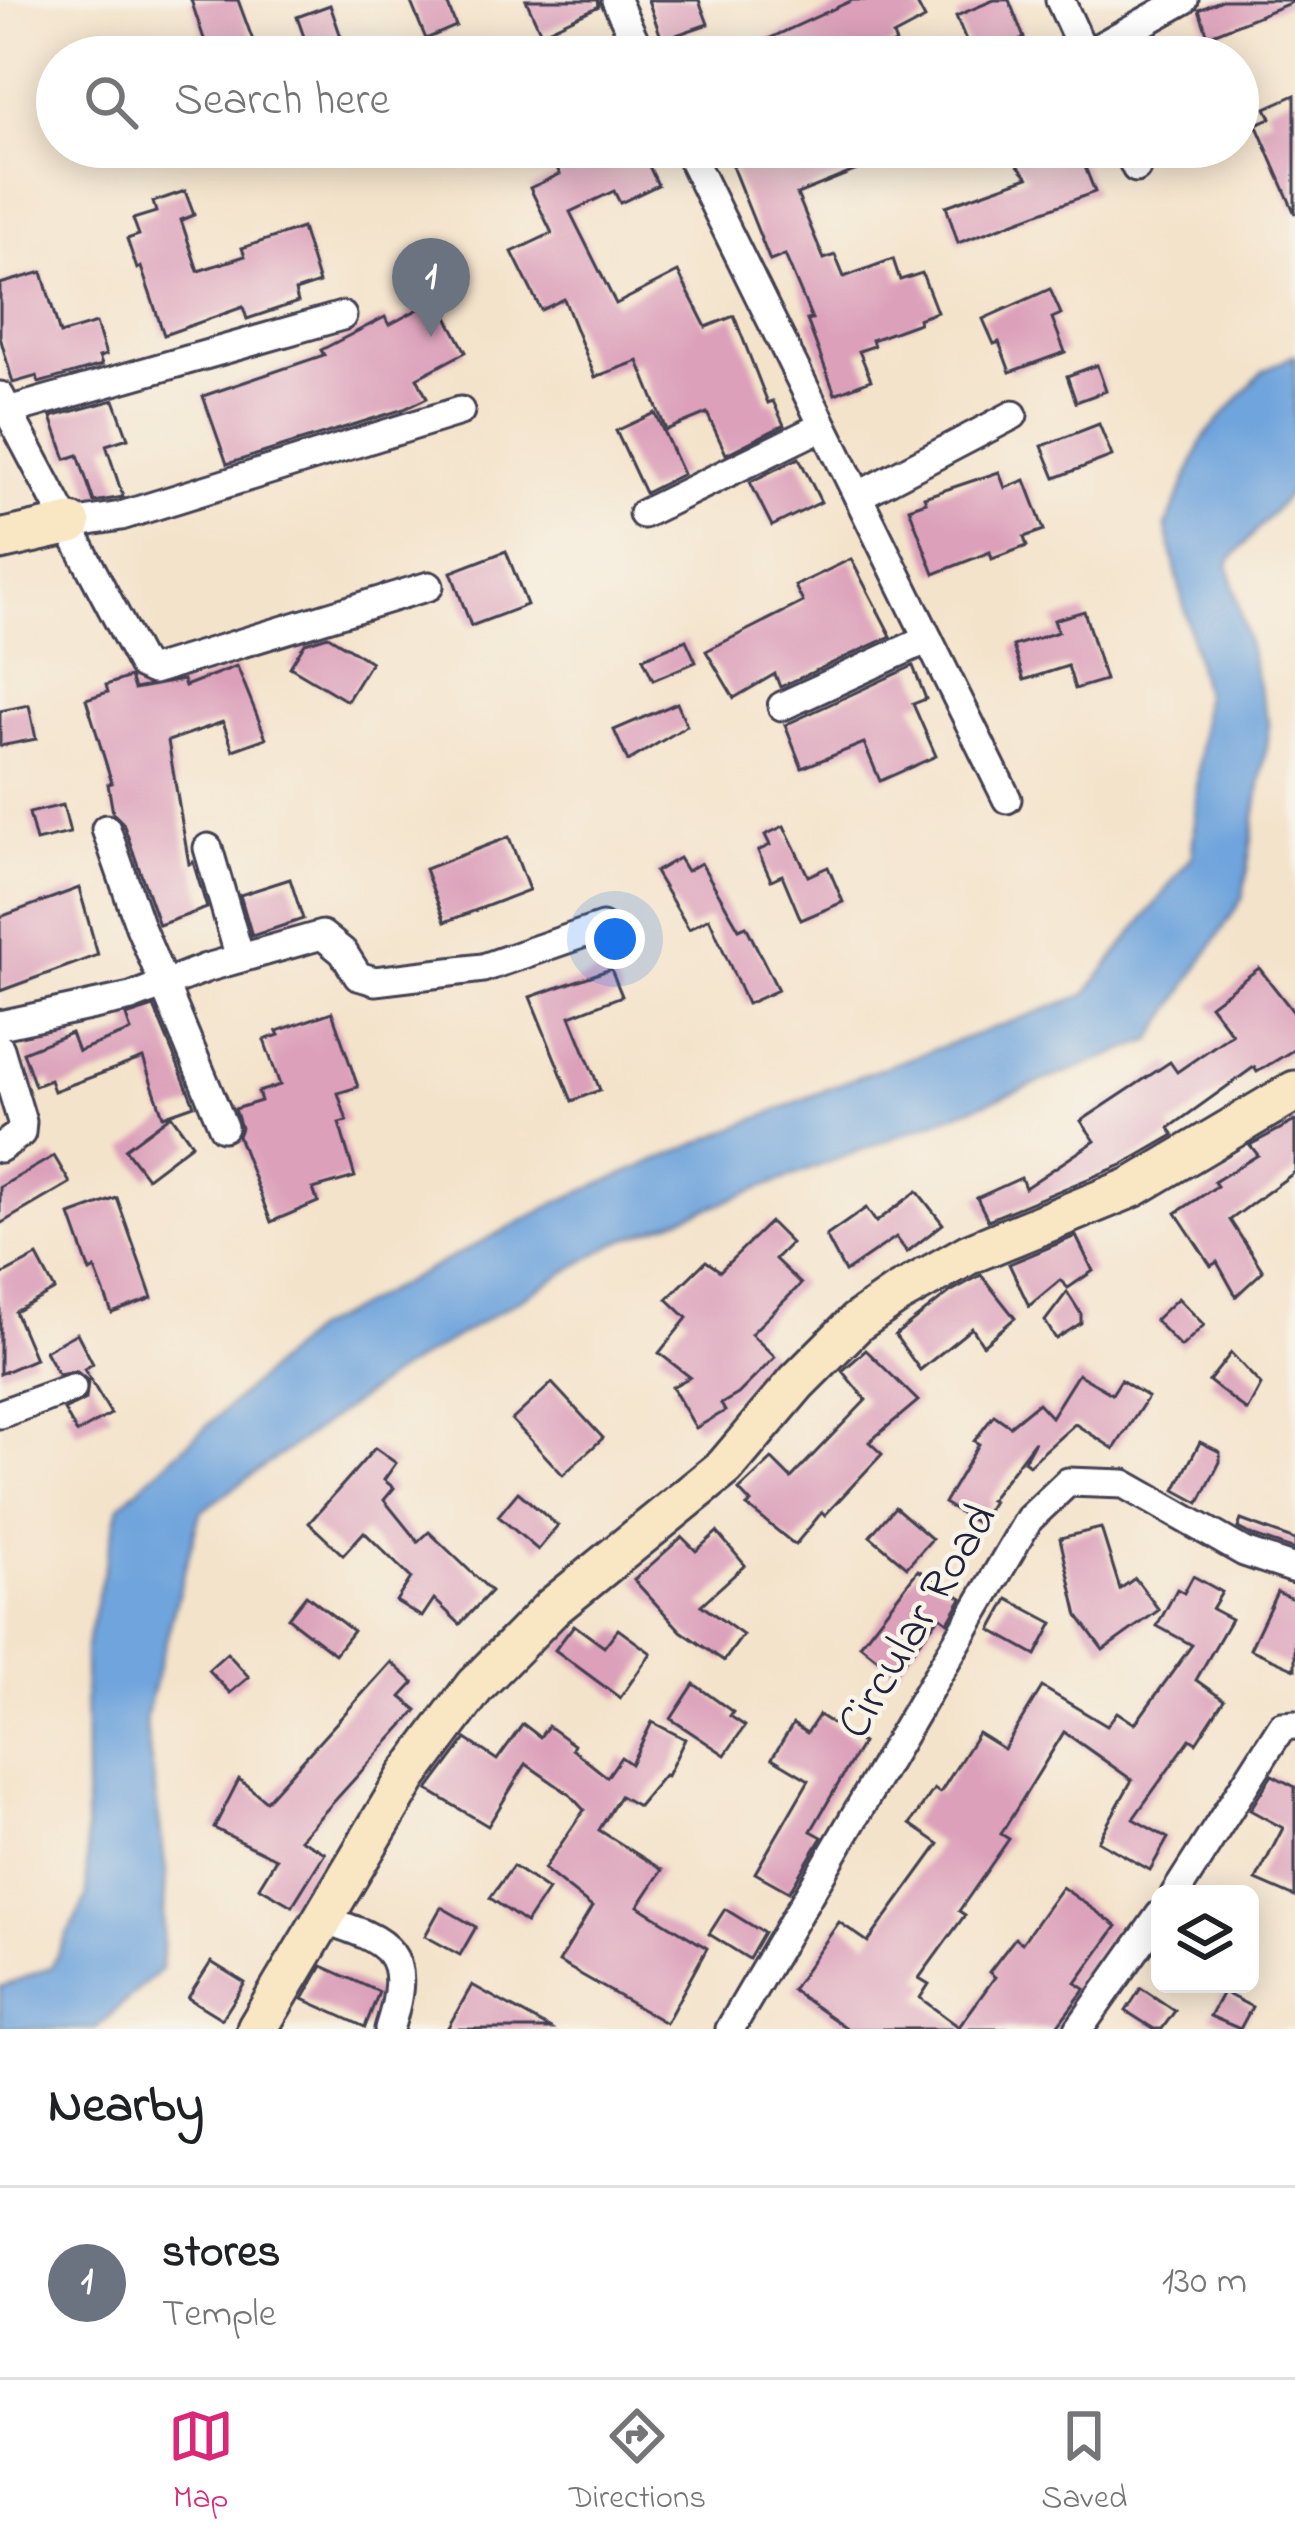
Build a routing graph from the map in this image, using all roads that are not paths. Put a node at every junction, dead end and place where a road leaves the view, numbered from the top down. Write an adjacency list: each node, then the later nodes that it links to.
1 (616, 0): 4 (street)
2 (1060, 0): 5 (street)
3 (1184, 0): 6 (street)
4 (632, 36)
5 (1076, 36)
6 (1120, 36)
7 (696, 168): 12 (street)
8 (341, 316): 9 (street)
9 (4, 403): 15 (street)
10 (460, 411): 15 (street)
11 (1013, 415): 13 (street)
12 (824, 426): 13 (street); 14 (street)
13 (858, 496): 18 (street)
14 (644, 514)
15 (70, 524): 16 (main road); 17 (street)
16 (0, 541)
17 (429, 586)
18 (928, 638): 19 (street); 20 (street)
19 (782, 706)
20 (1007, 800)
21 (106, 830): 25 (street)
22 (208, 848): 24 (street)
23 (602, 927): 24 (street)
24 (241, 958): 25 (street)
25 (164, 984): 26 (street); 29 (street)
26 (0, 1025)
27 (0, 1049): 30 (street)
28 (1295, 1091): 36 (main road)
29 (223, 1127)
30 (0, 1148)
31 (72, 1388): 32 (street)
32 (0, 1414)
33 (1295, 1569): 40 (street, Circular Road)
34 (1291, 1718): 35 (street)
35 (1181, 1885)
36 (322, 1919): 38 (main road); 39 (street)
37 (1151, 1928): 41 (street)
38 (256, 2029)
39 (389, 2029)
40 (730, 2029)
41 (1079, 2029)

